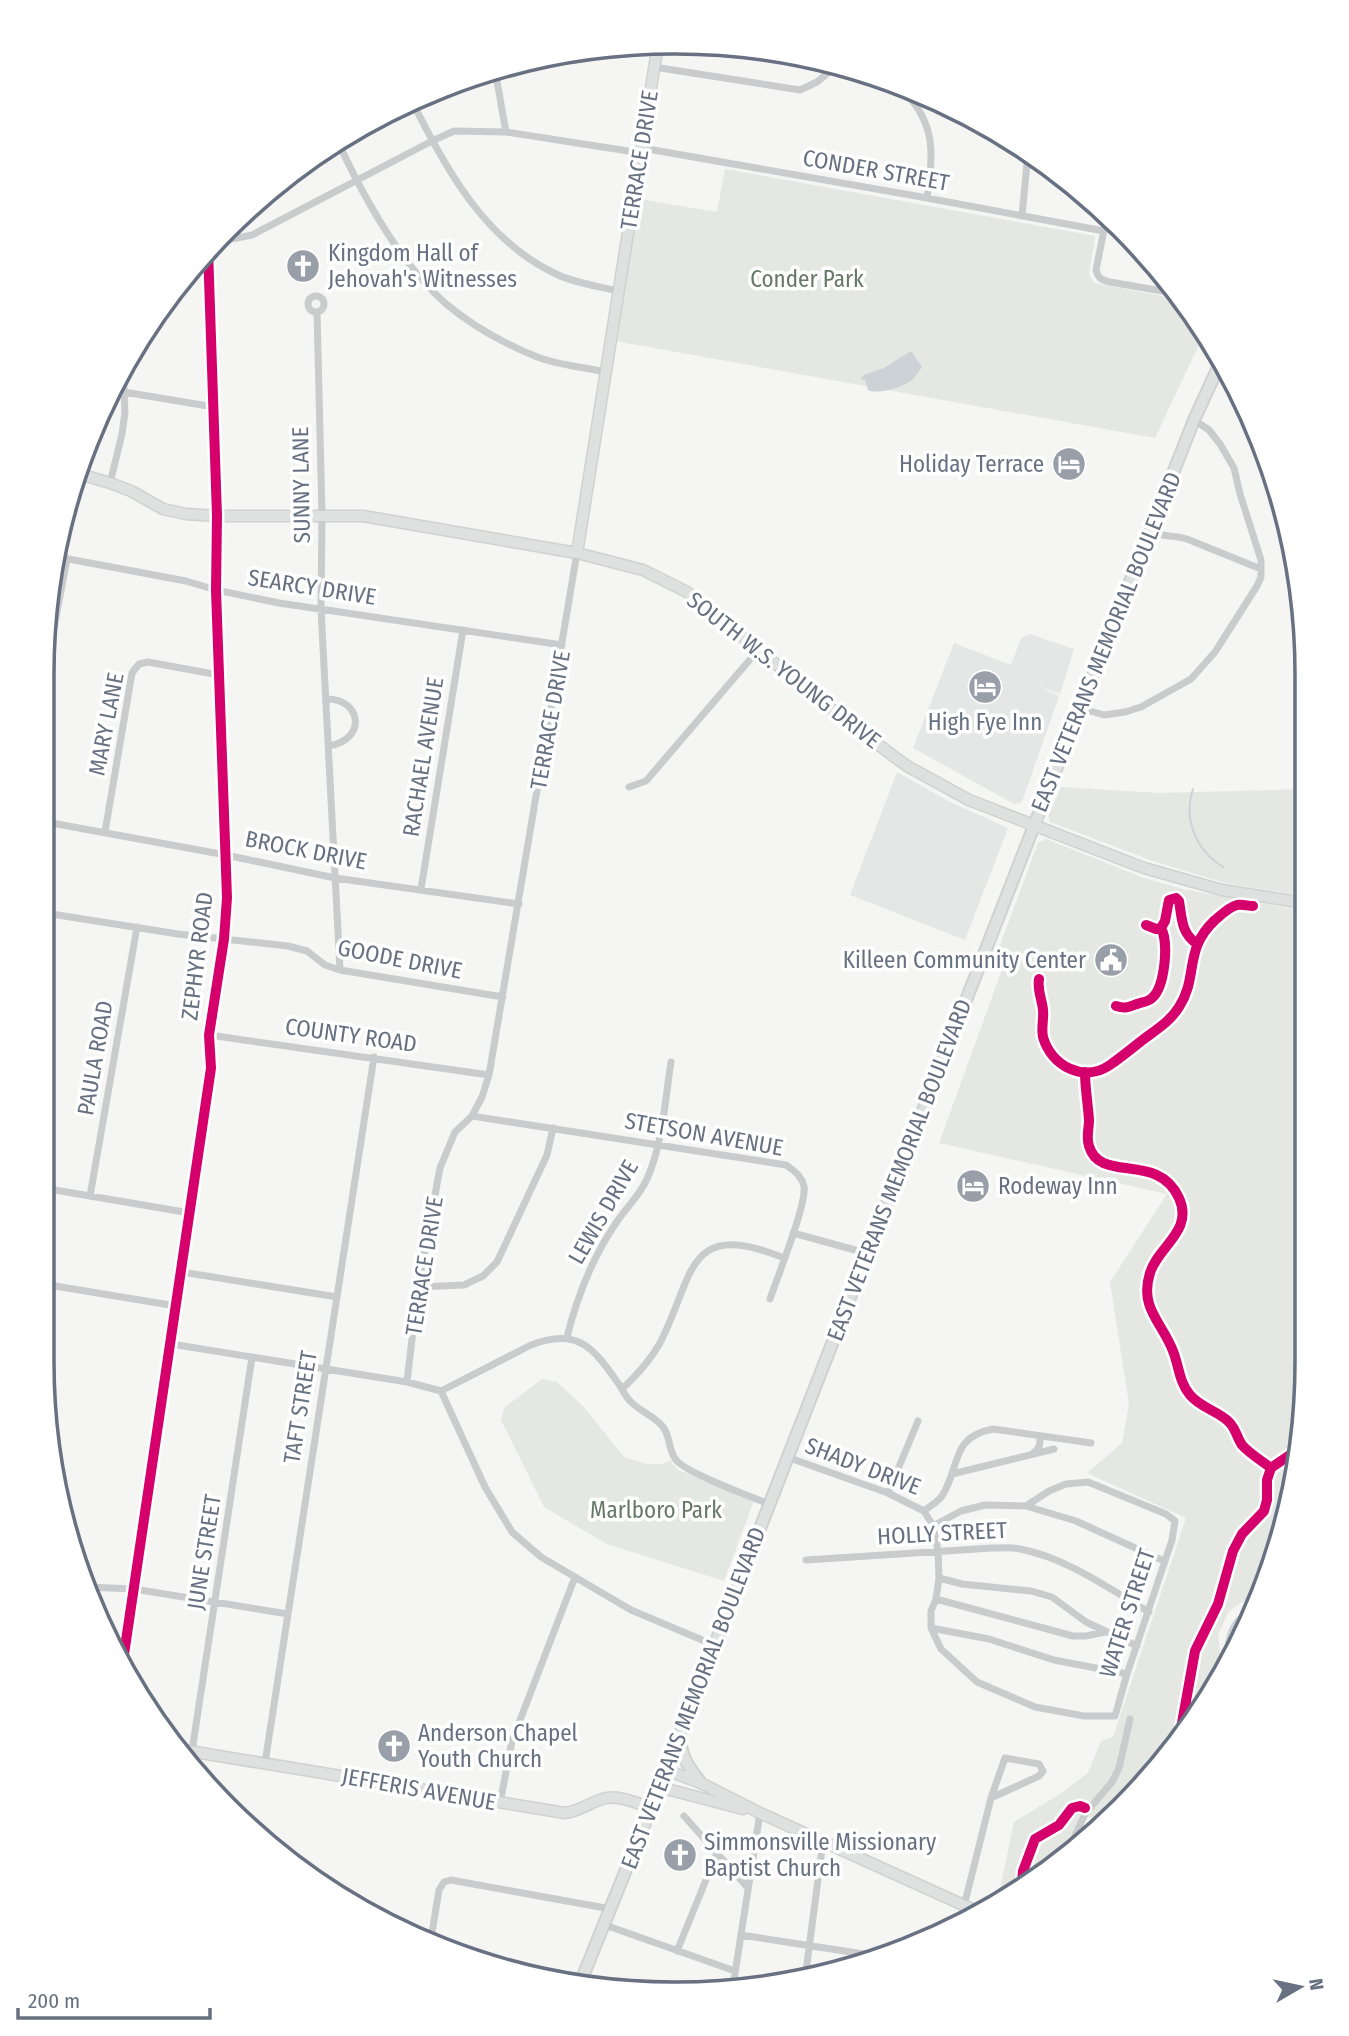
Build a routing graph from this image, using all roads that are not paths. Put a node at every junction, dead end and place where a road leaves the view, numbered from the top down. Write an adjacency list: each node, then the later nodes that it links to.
1 (656, 55): 2 (street, TERRACE DRIVE)
2 (654, 66): 3 (street); 10 (street, TERRACE DRIVE)
3 (827, 73)
4 (497, 80): 7 (street)
5 (913, 102): 13 (street)
6 (417, 110): 8 (street)
7 (506, 132): 8 (street, CONDER STREET); 10 (street, CONDER STREET)
8 (432, 141): 12 (street, CONDER STREET); 18 (street)
9 (342, 151): 12 (street)
10 (641, 151): 13 (street, CONDER STREET); 18 (street, TERRACE DRIVE)
11 (1027, 165): 14 (street)
12 (356, 181): 16 (street, CONDER STREET); 22 (street)
13 (927, 198): 14 (street, CONDER STREET)
14 (1022, 216): 15 (street, CONDER STREET)
15 (1104, 231): 19 (street)
16 (234, 239)
17 (209, 265): 25 (street, ZEPHYR ROAD)
18 (618, 291): 22 (street, TERRACE DRIVE)
19 (1162, 291)
20 (317, 312): 29 (street, SUNNY LANE)
21 (1216, 371): 26 (main road, EAST VETERANS MEMORIAL BOULEVARD)
22 (606, 372): 32 (street, TERRACE DRIVE)
23 (124, 389): 24 (street)
24 (124, 392): 25 (street); 28 (street)
25 (214, 407): 30 (street, ZEPHYR ROAD)
26 (1194, 420): 31 (main road, EAST VETERANS MEMORIAL BOULEVARD); 34 (street)
27 (87, 476): 28 (street, SOUTH W.S. YOUNG DRIVE)
28 (110, 483): 30 (street, SOUTH W.S. YOUNG DRIVE)
29 (322, 515): 30 (street, SOUTH W.S. YOUNG DRIVE); 32 (street, SOUTH W.S. YOUNG DRIVE); 36 (street, SUNNY LANE)
30 (217, 516): 35 (street, ZEPHYR ROAD)
31 (1150, 532): 34 (street); 42 (main road, EAST VETERANS MEMORIAL BOULEVARD)
32 (577, 553): 38 (street, TERRACE DRIVE); 39 (street, SOUTH W.S. YOUNG DRIVE)
33 (65, 559): 35 (street, SEARCY DRIVE)
34 (1261, 569): 42 (street)
35 (216, 590): 36 (street, SEARCY DRIVE); 40 (street, ZEPHYR ROAD)
36 (321, 609): 37 (street, SEARCY DRIVE); 41 (street, SUNNY LANE)
37 (463, 630): 38 (street, SEARCY DRIVE); 50 (street, RACHAEL AVENUE)
38 (562, 645): 52 (street, TERRACE DRIVE)
39 (760, 649): 44 (street); 46 (street, SOUTH W.S. YOUNG DRIVE)
40 (219, 675): 47 (street, MARY LANE); 48 (street, ZEPHYR ROAD)
41 (326, 699): 43 (street, SUNNY LANE); 43 (street)
42 (1080, 708): 46 (main road, EAST VETERANS MEMORIAL BOULEVARD)
43 (329, 746): 49 (street, SUNNY LANE)
44 (629, 786)
45 (54, 823): 47 (street, BROCK DRIVE)
46 (1034, 827): 51 (street, SOUTH W.S. YOUNG DRIVE); 69 (main road, EAST VETERANS MEMORIAL BOULEVARD)
47 (105, 832): 48 (street, BROCK DRIVE)
48 (226, 855): 49 (street, BROCK DRIVE); 55 (street, ZEPHYR ROAD)
49 (335, 878): 50 (street, BROCK DRIVE); 56 (street, SUNNY LANE)
50 (421, 889): 52 (street, BROCK DRIVE)
51 (1295, 902)
52 (519, 904): 57 (street, TERRACE DRIVE)
53 (54, 914): 54 (street, GOODE DRIVE)
54 (137, 927): 55 (street, GOODE DRIVE); 66 (street, PAULA ROAD)
55 (224, 939): 56 (street, GOODE DRIVE); 58 (street, ZEPHYR ROAD)
56 (340, 970): 57 (street, GOODE DRIVE)
57 (503, 997): 61 (street, TERRACE DRIVE)
58 (209, 1035): 59 (street, COUNTY ROAD); 67 (street, ZEPHYR ROAD)
59 (374, 1057): 61 (street, COUNTY ROAD); 74 (street, TAFT STREET)
60 (671, 1062): 64 (street, LEWIS DRIVE)
61 (489, 1075): 62 (street, TERRACE DRIVE)
62 (472, 1116): 63 (street, STETSON AVENUE); 73 (street, TERRACE DRIVE)
63 (553, 1128): 64 (street, STETSON AVENUE); 73 (street)
64 (658, 1144): 68 (street, STETSON AVENUE); 77 (street, LEWIS DRIVE)
65 (54, 1190): 66 (street)
66 (90, 1196): 67 (street)
67 (190, 1213): 71 (street, ZEPHYR ROAD)
68 (793, 1233): 69 (street); 70 (street, STETSON AVENUE)
69 (866, 1253): 89 (main road, EAST VETERANS MEMORIAL BOULEVARD)
70 (784, 1258): 75 (street, STETSON AVENUE); 82 (street)
71 (182, 1272): 74 (street); 76 (street, ZEPHYR ROAD)
72 (54, 1286): 76 (street)
73 (418, 1287): 81 (street, TERRACE DRIVE)
74 (337, 1297): 80 (street, TAFT STREET)
75 (770, 1299)
76 (176, 1306): 78 (street, ZEPHYR ROAD)
77 (567, 1337): 82 (street); 83 (street)
78 (171, 1344): 79 (street); 102 (street, ZEPHYR ROAD)
79 (253, 1357): 80 (street); 104 (street, JUNE STREET)
80 (326, 1370): 81 (street); 106 (street, TAFT STREET)
81 (407, 1382): 83 (street)
82 (622, 1389): 92 (street)
83 (441, 1391): 99 (street)
84 (918, 1421): 91 (street)
85 (1040, 1436): 86 (street); 88 (street); 90 (street)
86 (1091, 1443)
87 (1054, 1450): 88 (street)
88 (1031, 1455): 90 (street)
89 (787, 1457): 91 (street, SHADY DRIVE); 92 (main road, EAST VETERANS MEMORIAL BOULEVARD)
90 (952, 1474): 94 (street)
91 (888, 1493): 94 (street, SHADY DRIVE)
92 (769, 1504): 109 (main road, EAST VETERANS MEMORIAL BOULEVARD)
93 (1026, 1506): 95 (street); 98 (street); 98 (street, WATER STREET)
94 (924, 1511): 95 (street, SHADY DRIVE)
95 (933, 1526): 96 (street, SHADY DRIVE)
96 (939, 1551): 97 (street, HOLLY STREET); 100 (street, SHADY DRIVE); 105 (street, HOLLY STREET)
97 (806, 1560)
98 (1164, 1561): 105 (street, WATER STREET)
99 (575, 1577): 109 (street); 122 (street)
100 (939, 1578): 103 (street, SHADY DRIVE); 108 (street)
101 (97, 1587): 102 (street)
102 (134, 1589): 104 (street); 111 (street, ZEPHYR ROAD)
103 (936, 1600): 107 (street, SHADY DRIVE); 108 (street)
104 (216, 1602): 106 (street); 115 (street, JUNE STREET)
105 (1149, 1612): 110 (street, WATER STREET)
106 (288, 1614): 117 (street, TAFT STREET)
107 (931, 1628): 112 (street); 112 (street, WATER STREET)
108 (1106, 1632): 110 (street)
109 (714, 1645): 114 (main road, EAST VETERANS MEMORIAL BOULEVARD)
110 (1137, 1646): 112 (street, WATER STREET)
111 (125, 1649)
112 (1127, 1674)
113 (1130, 1719): 126 (street)
114 (679, 1735): 118 (main road, EAST VETERANS MEMORIAL BOULEVARD); 119 (main road)
115 (188, 1746)
116 (193, 1752): 117 (street, JEFFERIS AVENUE)
117 (265, 1763): 122 (street, JEFFERIS AVENUE)
118 (666, 1770): 119 (street); 120 (main road, EAST VETERANS MEMORIAL BOULEVARD)
119 (701, 1783): 124 (street)
120 (659, 1787): 123 (main road, EAST VETERANS MEMORIAL BOULEVARD); 124 (street)
121 (991, 1798): 121 (street); 130 (street)
122 (500, 1803): 123 (street, JEFFERIS AVENUE)
123 (651, 1808): 132 (main road, EAST VETERANS MEMORIAL BOULEVARD)
124 (760, 1813): 127 (street); 129 (street)
125 (684, 1816): 128 (street)
126 (1076, 1834)
127 (822, 1842): 130 (street); 136 (street)
128 (717, 1853): 129 (street); 137 (street)
129 (748, 1888): 135 (street)
130 (964, 1906): 131 (street)
131 (968, 1908)
132 (611, 1909): 133 (main road, EAST VETERANS MEMORIAL BOULEVARD); 134 (street)
133 (605, 1925): 137 (street); 141 (main road, EAST VETERANS MEMORIAL BOULEVARD)
134 (432, 1933)
135 (741, 1935): 136 (street); 140 (street)
136 (810, 1945): 138 (street); 139 (street)
137 (677, 1951): 140 (street)
138 (860, 1953)
139 (807, 1967)
140 (735, 1971): 142 (street)
141 (584, 1975)
142 (734, 1978)

